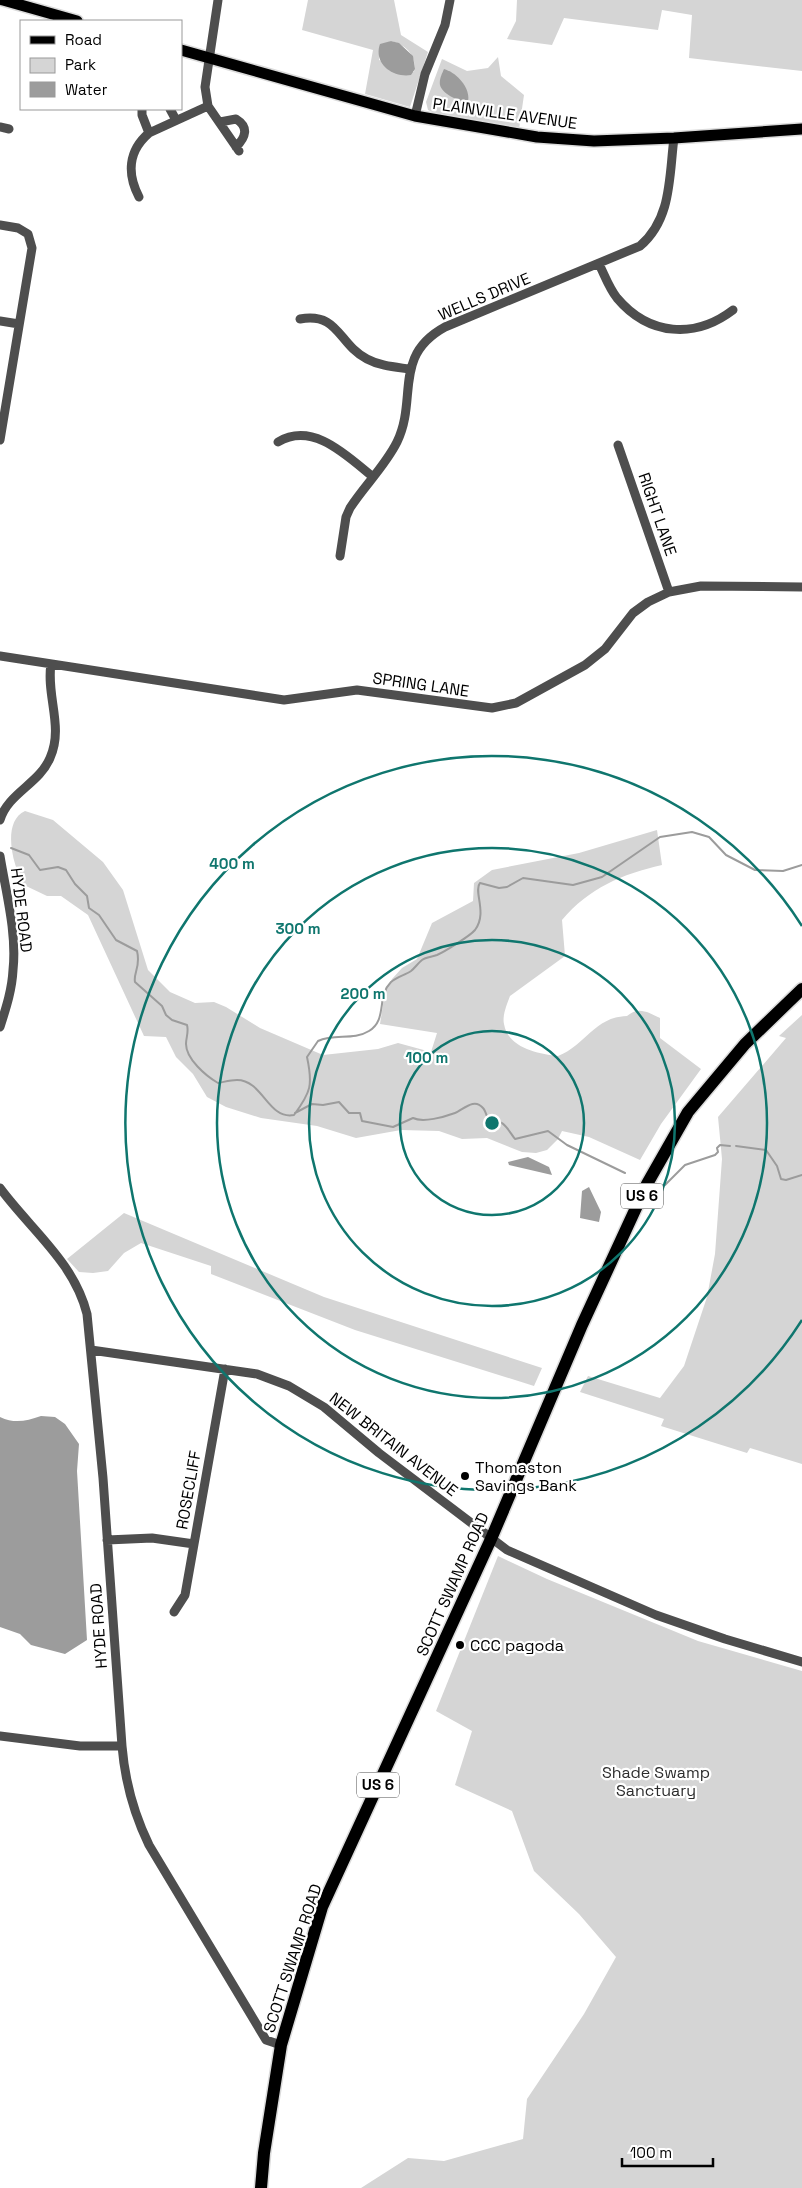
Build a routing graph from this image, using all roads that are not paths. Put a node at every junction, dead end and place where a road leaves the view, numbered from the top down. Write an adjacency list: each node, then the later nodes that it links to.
1 (3, 0): 4 (main road)
2 (218, 0): 6 (street)
3 (450, 0): 10 (street)
4 (74, 20)
5 (182, 50): 6 (main road, PLAINVILLE AVENUE)
6 (208, 58): 7 (street); 10 (main road, PLAINVILLE AVENUE)
7 (208, 106): 11 (street); 12 (street)
8 (142, 110): 14 (street)
9 (171, 110): 11 (street)
10 (415, 116): 15 (main road, PLAINVILLE AVENUE)
11 (176, 120): 14 (street)
12 (220, 122): 12 (street)
13 (802, 129): 15 (main road, PLAINVILLE AVENUE)
14 (148, 133): 16 (street)
15 (674, 138): 18 (street, WELLS DRIVE)
16 (139, 197)
17 (0, 225): 22 (street)
18 (599, 264): 19 (street); 23 (street, WELLS DRIVE)
19 (733, 310)
20 (300, 319): 23 (street)
21 (0, 321): 22 (street)
22 (19, 324): 24 (street)
23 (409, 369): 28 (street, WELLS DRIVE)
24 (2, 414): 25 (street)
25 (0, 440)
26 (278, 442): 28 (street)
27 (618, 445): 31 (street, RIGHT LANE)
28 (373, 476): 29 (street, WELLS DRIVE)
29 (340, 556)
30 (802, 587): 31 (street, SPRING LANE)
31 (669, 592): 33 (street, SPRING LANE)
32 (0, 656): 33 (street, SPRING LANE)
33 (51, 664): 34 (street)
34 (0, 820)
35 (0, 856): 37 (street, HYDE ROAD)
36 (802, 989): 41 (highway, SCOTT SWAMP ROAD / US 6)
37 (0, 1027)
38 (0, 1188): 39 (street, HYDE ROAD)
39 (91, 1350): 40 (street, NEW BRITAIN AVENUE); 42 (street, HYDE ROAD)
40 (225, 1369): 41 (street, NEW BRITAIN AVENUE); 43 (street, ROSECLIFF)
41 (490, 1539): 45 (street, NEW BRITAIN AVENUE); 48 (highway, SCOTT SWAMP ROAD / US 6)
42 (107, 1540): 43 (street); 47 (street, HYDE ROAD)
43 (194, 1544): 44 (street, ROSECLIFF)
44 (174, 1612)
45 (802, 1662)
46 (0, 1736): 47 (street)
47 (122, 1746): 48 (street, HYDE ROAD)
48 (281, 2045): 49 (highway, SCOTT SWAMP ROAD / US 6)
49 (261, 2188)

